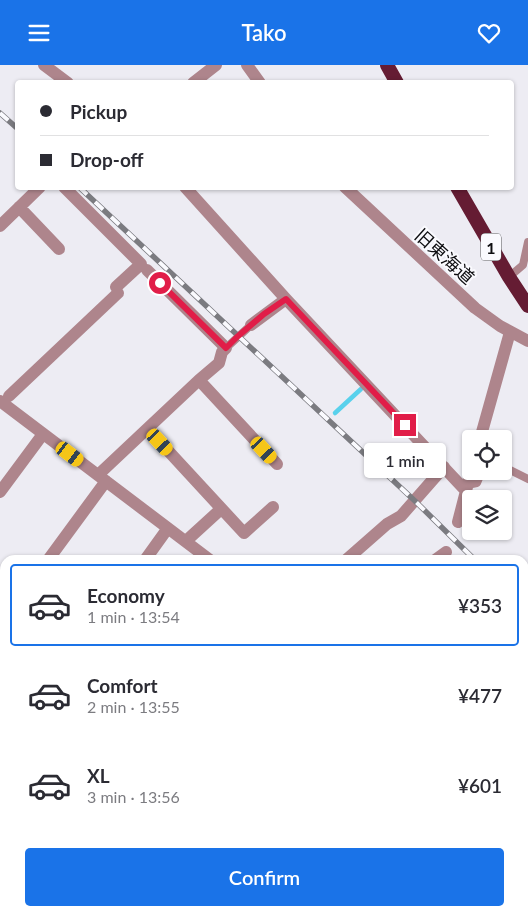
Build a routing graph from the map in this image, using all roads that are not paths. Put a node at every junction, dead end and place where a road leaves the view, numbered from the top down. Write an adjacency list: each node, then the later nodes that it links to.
1 (44, 65): 5 (street)
2 (216, 65): 6 (street)
3 (247, 65): 7 (street)
4 (388, 65): 8 (highway)
5 (64, 80)
6 (197, 80)
7 (258, 80)
8 (396, 80)
9 (37, 190): 14 (street)
10 (67, 190): 27 (street)
11 (188, 190): 20 (street)
12 (348, 190): 23 (street, 旧東海道)
13 (458, 190): 19 (highway, 1)
14 (19, 207): 15 (street); 17 (street)
15 (0, 226)
16 (528, 242): 19 (lane)
17 (59, 249)
18 (147, 270): 25 (street)
19 (508, 277): 21 (highway, 1)
20 (286, 299): 22 (street); 32 (street)
21 (528, 306)
22 (250, 325): 25 (lane)
23 (510, 332): 24 (street, 旧東海道); 29 (street)
24 (528, 341)
25 (226, 348): 26 (street)
26 (199, 380): 28 (street); 31 (street)
27 (3, 394): 30 (street)
28 (148, 429): 34 (street); 41 (street)
29 (483, 430)
30 (43, 434): 34 (street); 39 (street)
31 (277, 464)
32 (444, 467): 38 (street); 48 (street)
33 (512, 471): 35 (lane)
34 (102, 478): 43 (street); 45 (street)
35 (528, 479)
36 (468, 480): 38 (street)
37 (478, 480): 38 (lane)
38 (466, 488): 42 (street)
39 (0, 492)
40 (273, 507): 41 (street)
41 (221, 509): 44 (street)
42 (458, 522)
43 (168, 528): 44 (street); 46 (street)
44 (186, 541): 47 (street)
45 (51, 555)
46 (149, 555)
47 (204, 555)
48 (352, 555)

